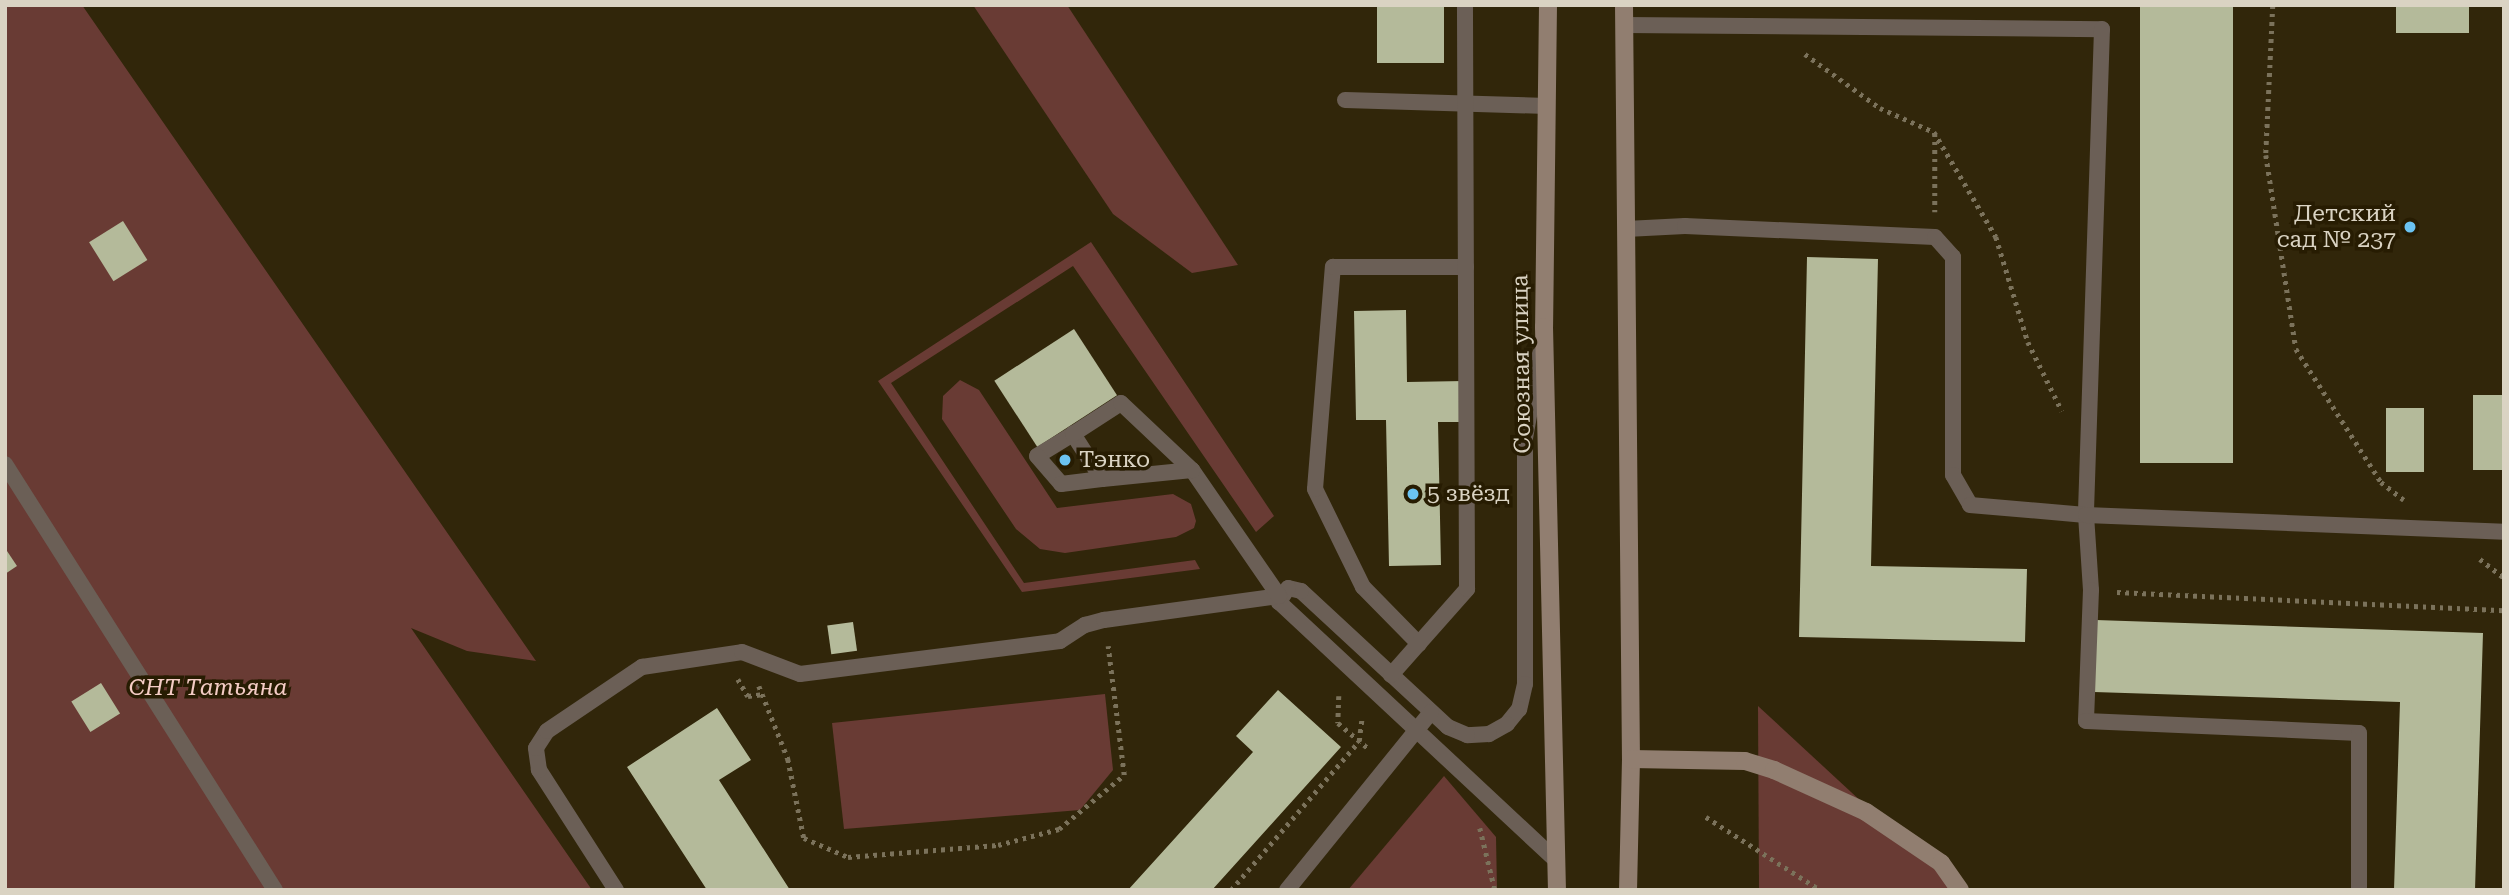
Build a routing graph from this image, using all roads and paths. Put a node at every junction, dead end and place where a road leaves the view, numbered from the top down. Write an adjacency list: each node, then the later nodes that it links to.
1 (1465, 5): 7 (lane)
2 (1548, 5): 8 (main road, Союзная улица)
3 (1624, 5): 5 (main road)
4 (2273, 5): 19 (path)
5 (1624, 24): 10 (main road); 18 (lane)
6 (1345, 100): 7 (lane)
7 (1465, 104): 8 (lane); 12 (lane)
8 (1547, 106): 13 (main road, Союзная улица)
9 (1934, 132): 11 (path)
10 (1626, 229): 11 (lane); 36 (main road)
11 (1935, 237): 18 (lane)
12 (1466, 267): 26 (lane); 26 (lane)
13 (1544, 327): 32 (lane); 39 (main road, Союзная улица)
14 (1073, 434): 16 (lane); 17 (lane); 17 (lane)
15 (5, 464): 40 (lane)
16 (1192, 470): 17 (lane); 23 (lane)
17 (1102, 480)
18 (2086, 515): 19 (lane); 22 (lane)
19 (2441, 529): 20 (lane); 21 (path)
20 (2504, 531)
21 (2504, 578)
22 (2091, 590): 24 (path); 49 (lane)
23 (1279, 596): 27 (lane); 29 (lane); 34 (lane)
24 (2504, 610)
25 (1120, 641): 31 (path)
26 (1419, 644): 29 (lane)
27 (742, 652): 31 (path); 41 (lane)
28 (731, 667): 31 (path)
29 (1391, 675): 32 (lane)
30 (1339, 690): 33 (path)
31 (764, 694)
32 (1431, 712): 34 (lane)
33 (1338, 723)
34 (1415, 731): 39 (lane); 43 (lane)
35 (1359, 741): 42 (path)
36 (1632, 759): 46 (main road); 48 (main road)
37 (1706, 817): 47 (path)
38 (1479, 822): 44 (path)
39 (1556, 860): 45 (main road, Союзная улица)
40 (275, 890)
41 (616, 890)
42 (1231, 890)
43 (1287, 890)
44 (1495, 890)
45 (1557, 890)
46 (1628, 890)
47 (1820, 890)
48 (1960, 890)
49 (2359, 890)

